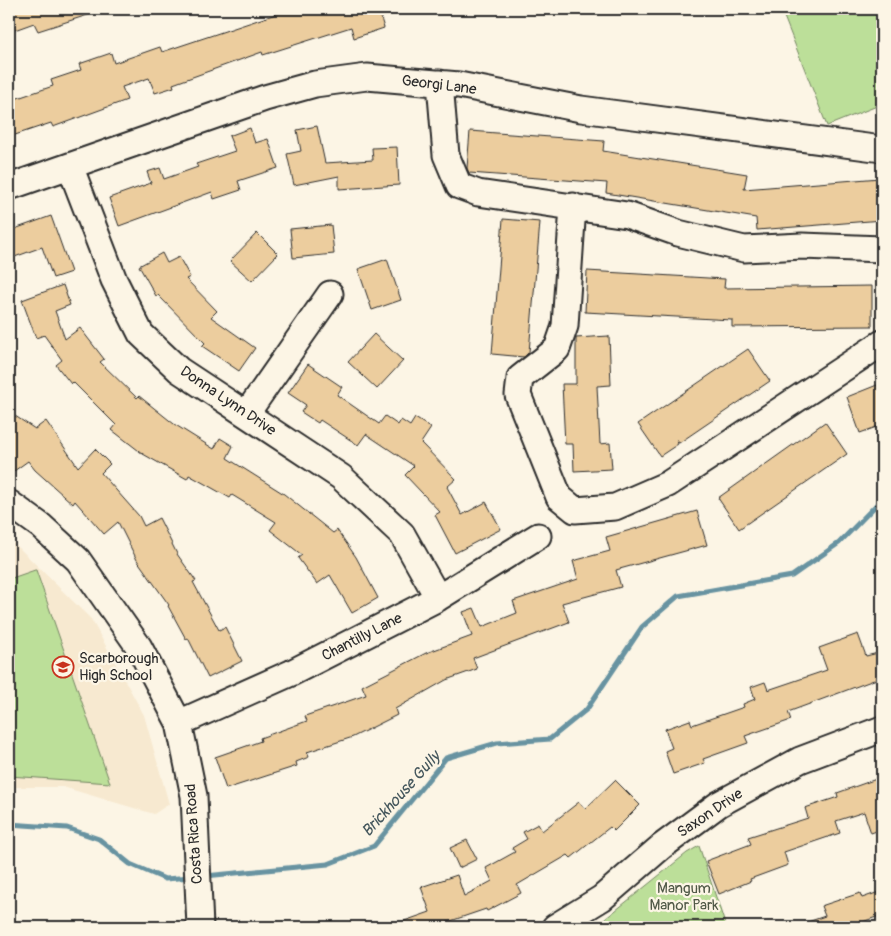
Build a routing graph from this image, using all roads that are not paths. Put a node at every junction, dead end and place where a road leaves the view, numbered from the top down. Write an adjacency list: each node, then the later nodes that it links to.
1 (440, 83): 2 (street, Georgi Lane); 3 (street, Georgi Lane); 5 (street)
2 (882, 149)
3 (70, 166): 4 (street, Georgi Lane); 9 (street, Donna Lynn Drive)
4 (9, 187)
5 (573, 206): 6 (street); 8 (street)
6 (882, 249)
7 (330, 294): 9 (street)
8 (882, 343)
9 (247, 413): 12 (street, Donna Lynn Drive)
10 (9, 503): 13 (street, Costa Rica Road)
11 (538, 536): 12 (street, Chantilly Lane)
12 (438, 598): 13 (street, Chantilly Lane)
13 (179, 723): 15 (street, Costa Rica Road)
14 (882, 729): 16 (street, Saxon Drive)
15 (200, 922)
16 (555, 927)

